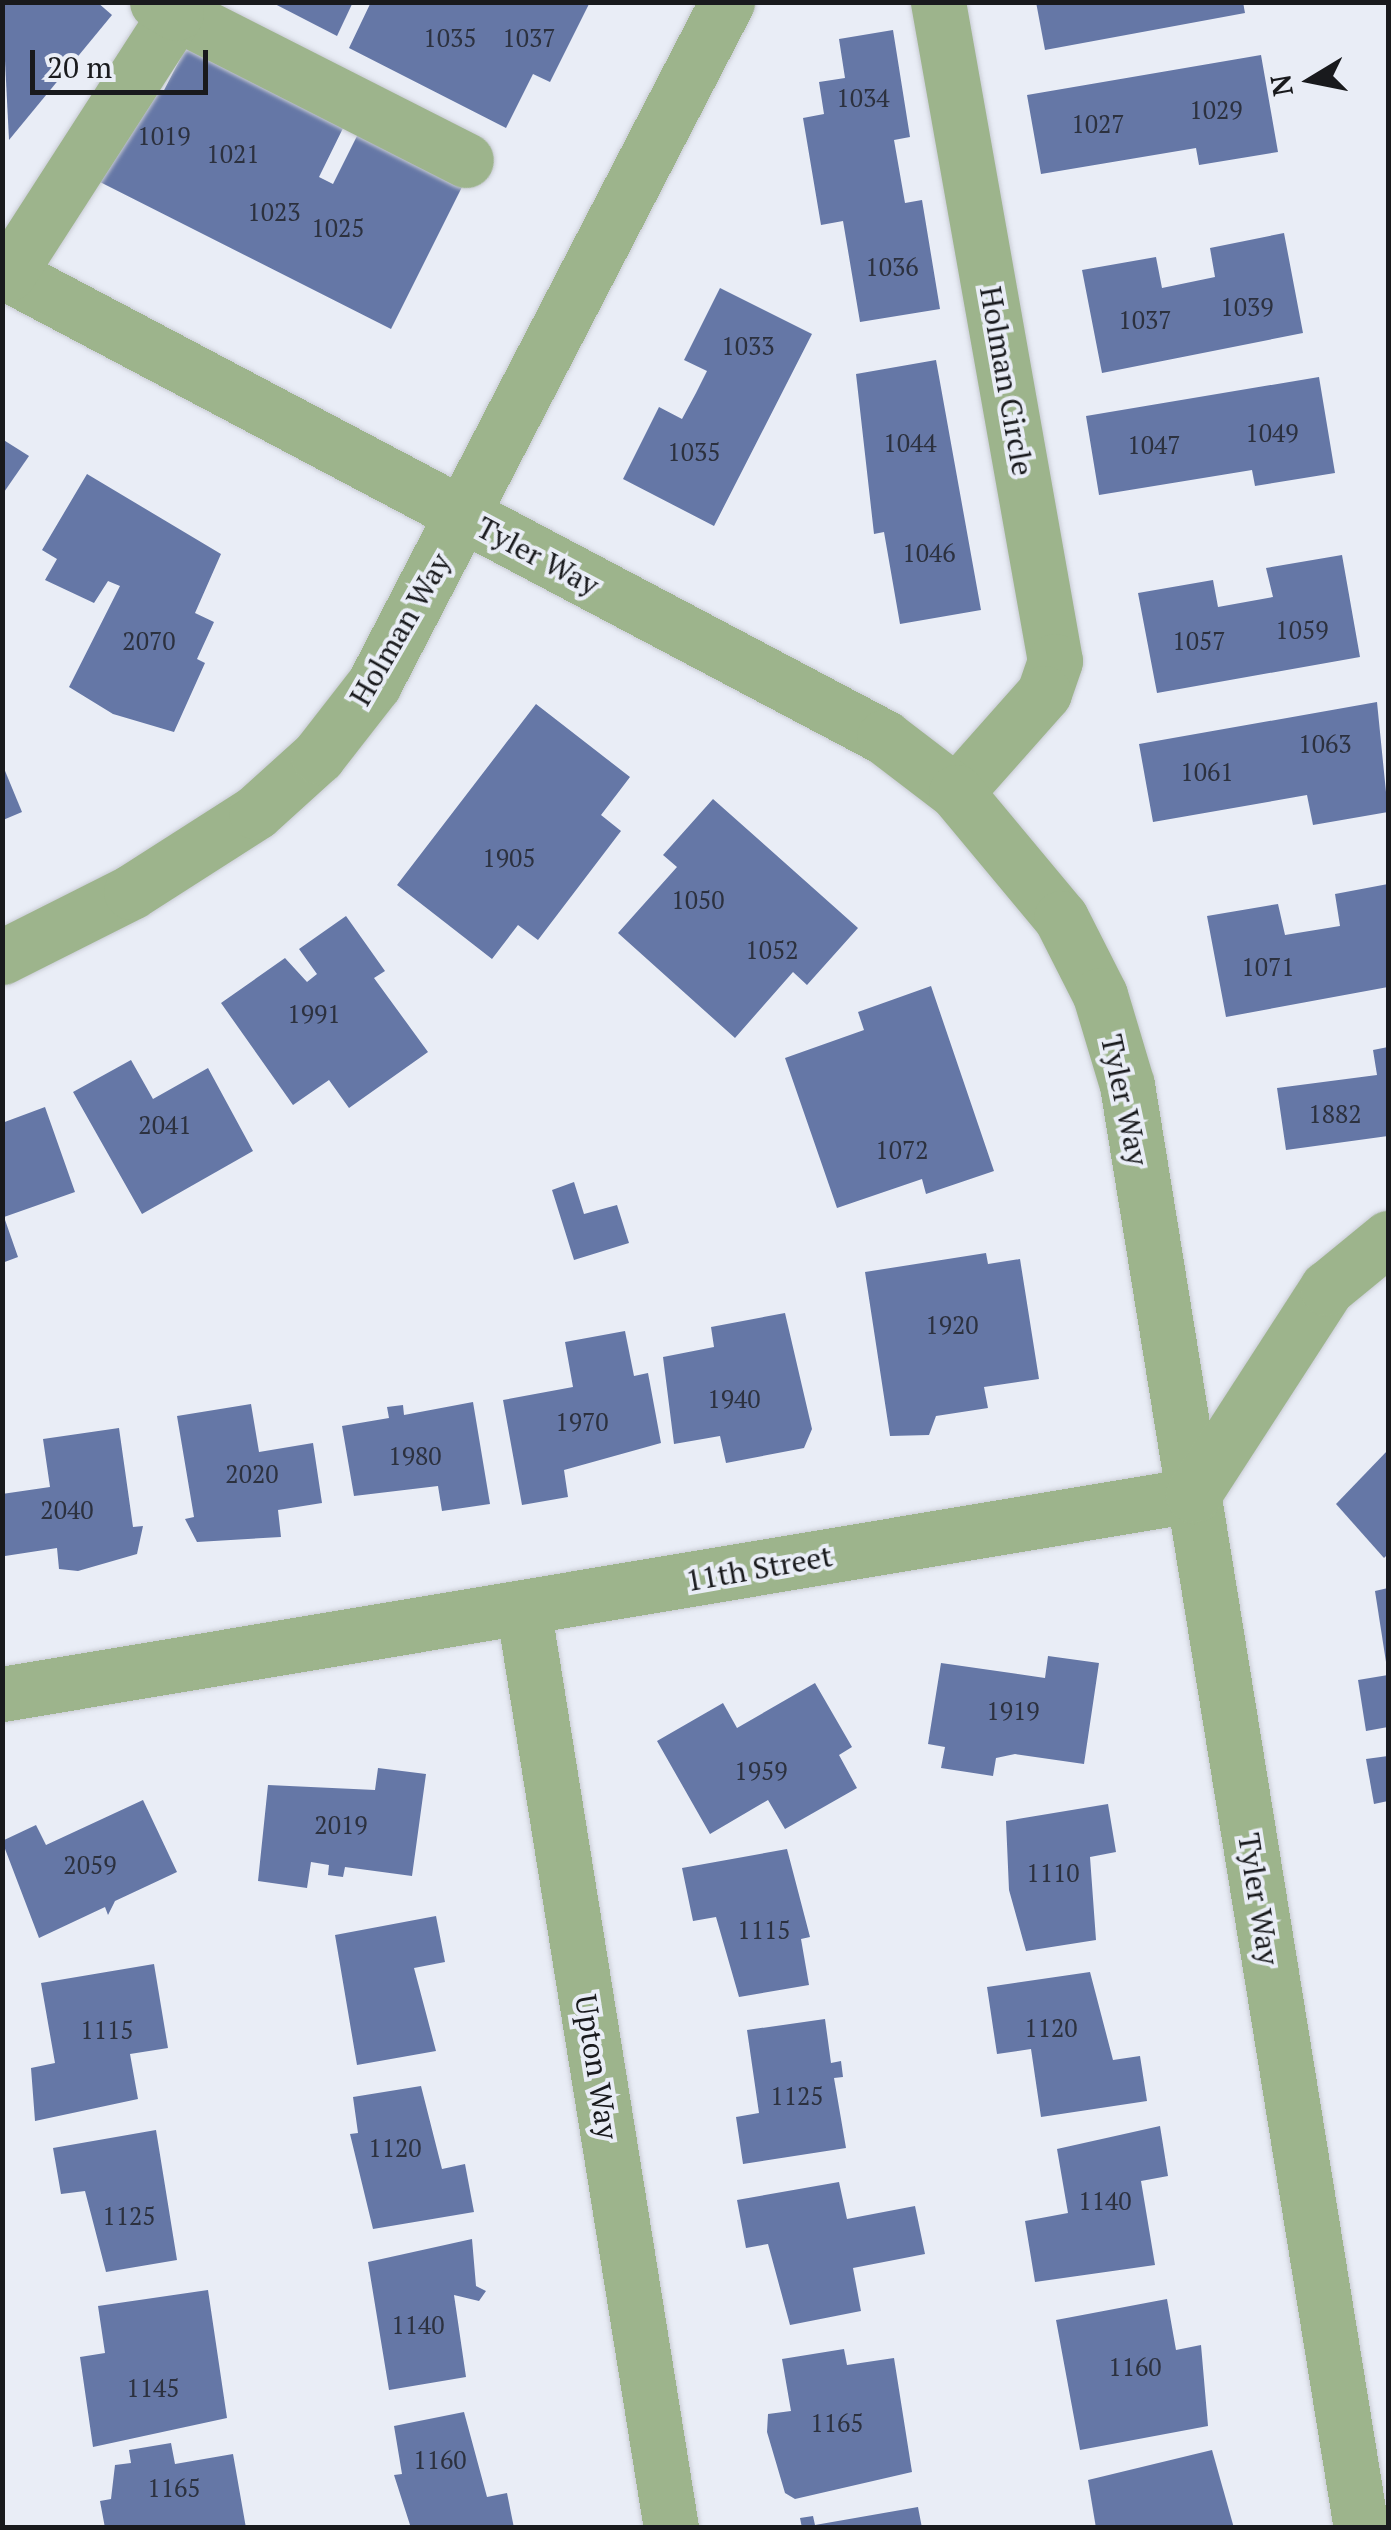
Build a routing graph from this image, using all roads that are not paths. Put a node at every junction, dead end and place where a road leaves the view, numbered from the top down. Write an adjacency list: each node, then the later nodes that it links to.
1 (727, 2): 6 (street, Holman Way)
2 (938, 2): 7 (street, Holman Circle)
3 (166, 8): 4 (street); 5 (street)
4 (466, 160)
5 (6, 272): 6 (street, Tyler Way)
6 (464, 517): 7 (street, Tyler Way); 8 (street, Holman Way)
7 (956, 792): 10 (street, Tyler Way)
8 (2, 956)
9 (1388, 1238): 10 (street)
10 (1193, 1495): 11 (street, 11th Street); 14 (street, Tyler Way)
11 (524, 1607): 12 (street, 11th Street); 13 (street, Upton Way)
12 (2, 1694)
13 (671, 2528)
14 (1361, 2528)

